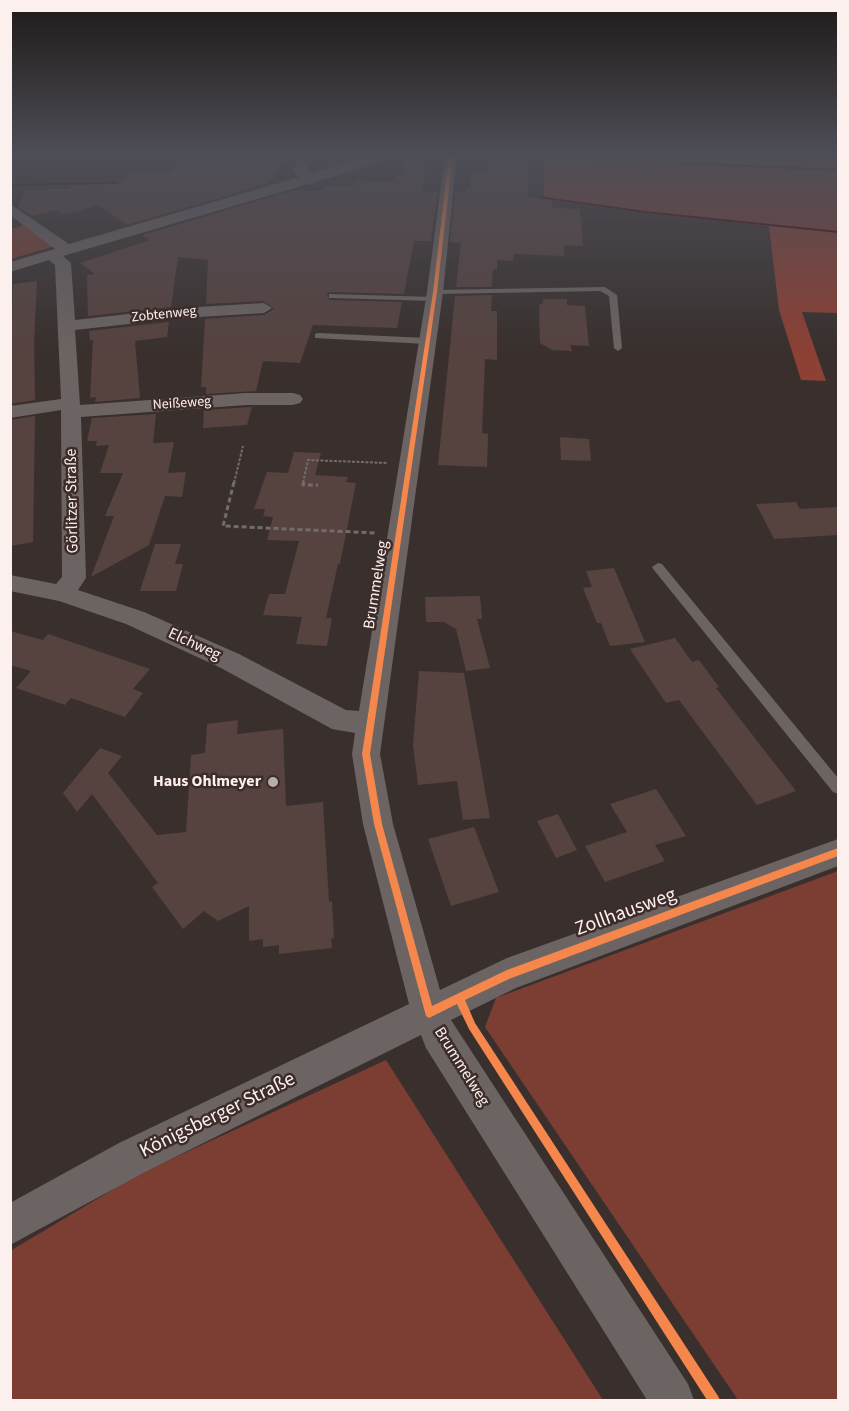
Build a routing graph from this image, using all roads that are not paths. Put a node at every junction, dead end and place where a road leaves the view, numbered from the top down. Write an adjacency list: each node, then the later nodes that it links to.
1 (24, 221): 4 (street)
2 (166, 221): 4 (street)
3 (443, 221): 6 (street, Brummelweg)
4 (59, 252): 5 (street); 9 (street, Görlitzer Straße)
5 (10, 267)
6 (434, 295): 7 (lane); 11 (street, Brummelweg); 12 (lane)
7 (332, 296)
8 (264, 308): 9 (street, Zobtenweg)
9 (65, 326): 14 (street, Görlitzer Straße)
10 (318, 336): 11 (lane)
11 (427, 341): 19 (street, Brummelweg)
12 (618, 348)
13 (293, 399): 14 (street, Neißeweg)
14 (70, 408): 15 (street); 18 (street, Görlitzer Straße)
15 (10, 412)
16 (658, 567): 20 (lane)
17 (10, 583): 18 (street, Elchweg)
18 (62, 593): 19 (street, Elchweg)
19 (370, 723): 22 (street, Brummelweg)
20 (838, 789)
21 (838, 852): 22 (street, Zollhausweg)
22 (429, 1014): 23 (street, Königsberger Straße); 24 (street, Brummelweg)
23 (10, 1226)
24 (672, 1401)

